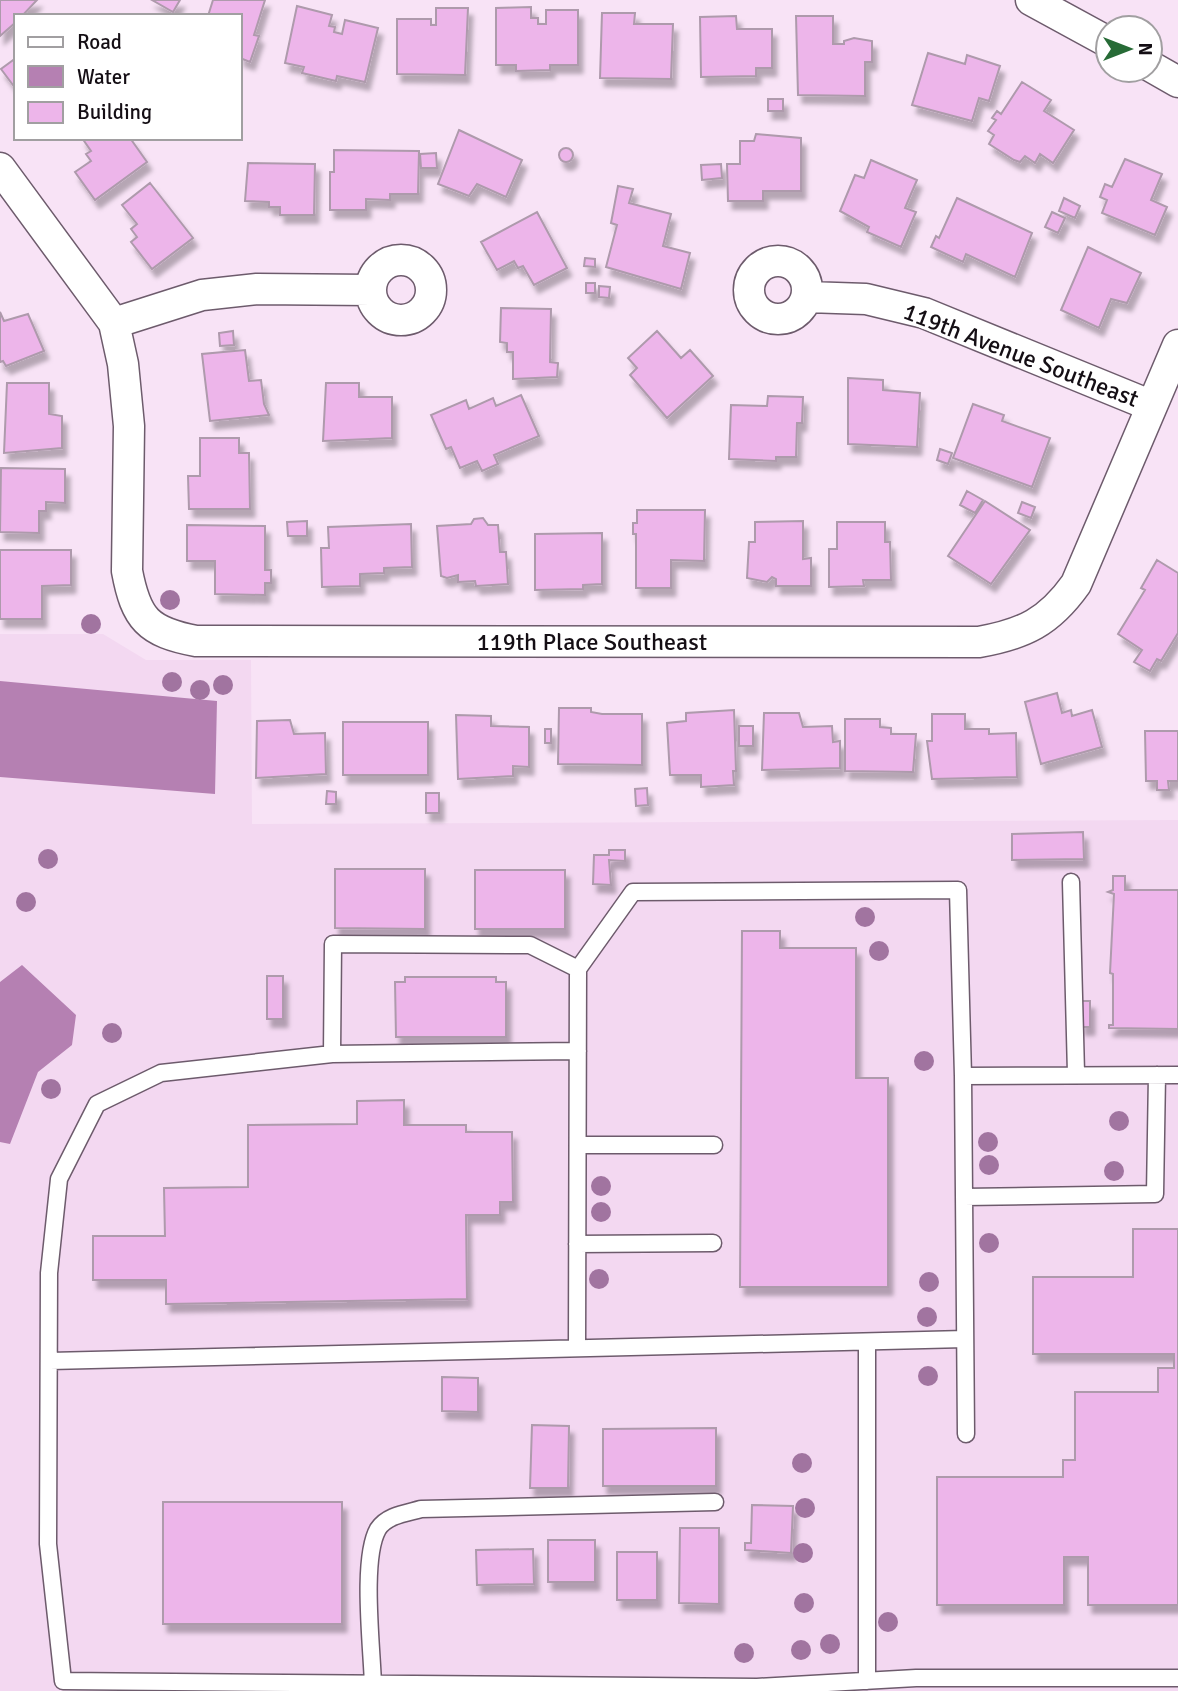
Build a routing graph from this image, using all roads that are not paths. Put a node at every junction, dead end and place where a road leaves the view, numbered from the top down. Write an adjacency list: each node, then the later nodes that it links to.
1 (1031, 0): 2 (street)
2 (1094, 34)
3 (0, 168): 6 (street)
4 (370, 290): 6 (street)
5 (807, 297): 8 (street, 119th Avenue Southeast)
6 (114, 323): 8 (street, 119th Place Southeast)
7 (1178, 345): 8 (street, 119th Place Southeast)
8 (1152, 406)
9 (1071, 882): 13 (lane)
10 (579, 970): 11 (lane); 12 (lane); 16 (lane)
11 (579, 1051): 12 (lane); 17 (lane)
12 (332, 1054): 25 (lane)
13 (1076, 1073): 14 (lane); 16 (lane)
14 (1157, 1075): 15 (lane); 19 (lane)
15 (1178, 1075)
16 (963, 1076): 19 (lane)
17 (578, 1145): 18 (lane); 21 (lane)
18 (714, 1145)
19 (964, 1198): 22 (lane)
20 (713, 1243): 21 (lane)
21 (578, 1244): 24 (lane)
22 (965, 1339): 23 (lane); 26 (lane)
23 (867, 1342): 24 (lane); 29 (lane)
24 (577, 1348): 25 (lane)
25 (50, 1361): 30 (lane)
26 (966, 1434)
27 (715, 1502): 30 (lane)
28 (1178, 1678): 29 (lane)
29 (867, 1681): 30 (lane)
30 (373, 1685)

